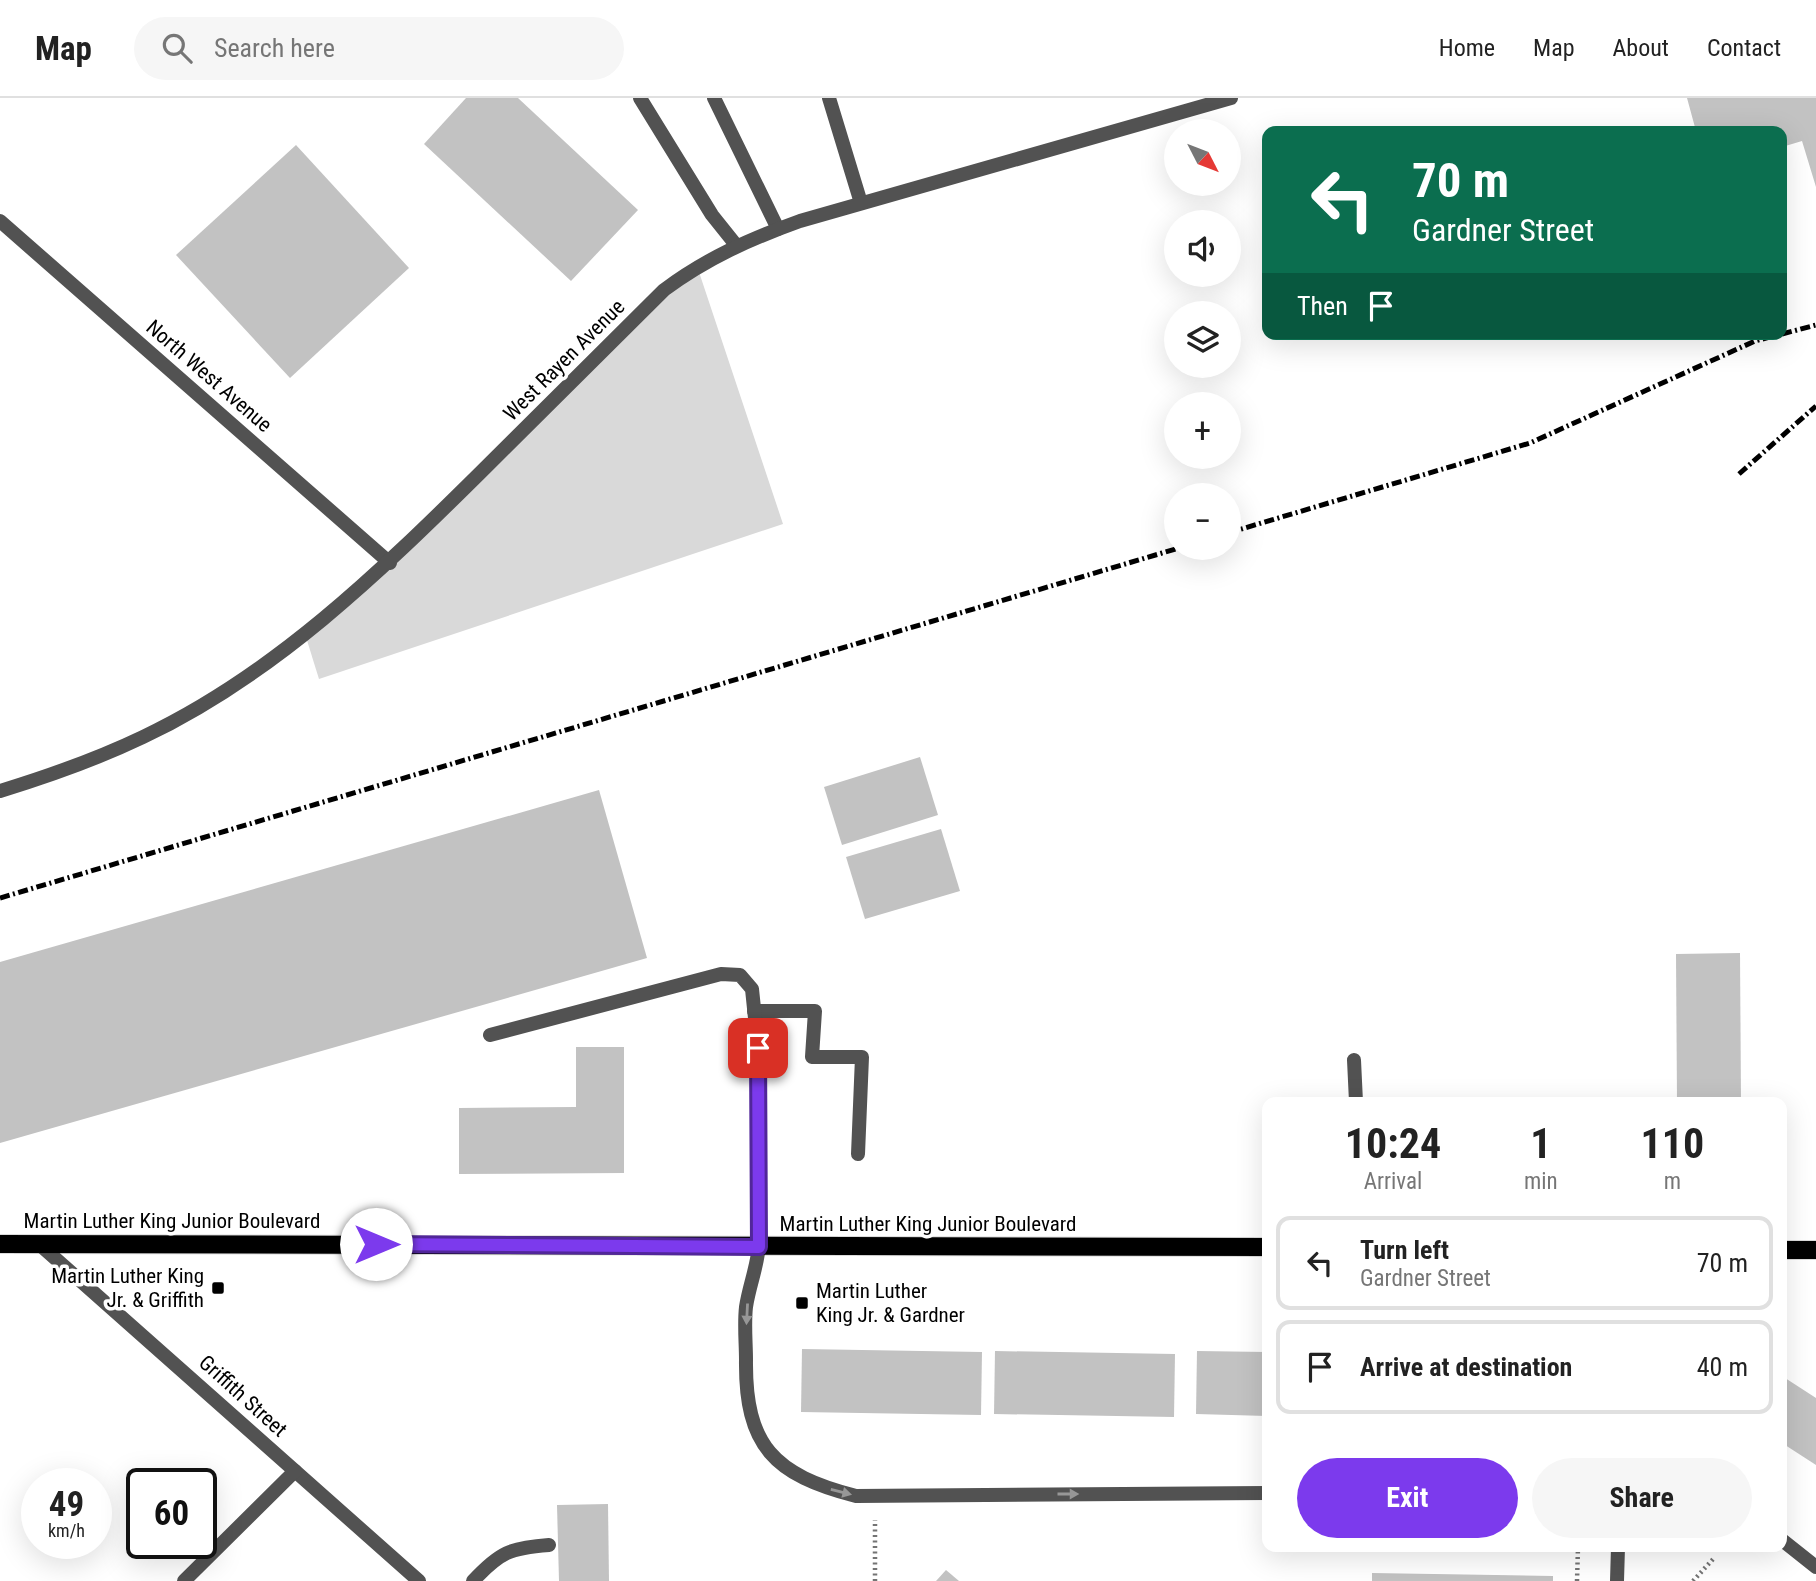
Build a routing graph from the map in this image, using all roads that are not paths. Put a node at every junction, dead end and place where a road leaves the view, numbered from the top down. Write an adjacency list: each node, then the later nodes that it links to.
1 (640, 98): 9 (street)
2 (714, 98): 8 (street)
3 (829, 98): 6 (street)
4 (1231, 98): 5 (street, West Rayen Avenue)
5 (1192, 103): 6 (street, West Rayen Avenue)
6 (861, 204): 8 (street, West Rayen Avenue)
7 (0, 221): 10 (street, North West Avenue)
8 (778, 229): 9 (street, West Rayen Avenue)
9 (736, 245): 10 (street, West Rayen Avenue)
10 (390, 563): 11 (street, West Rayen Avenue)
11 (0, 791)
12 (754, 1011): 13 (street); 16 (street); 19 (street)
13 (490, 1035)
14 (1354, 1060): 15 (street)
15 (1356, 1097)
16 (858, 1154)
17 (0, 1244): 18 (main road, Martin Luther King Junior Boulevard)
18 (39, 1244): 19 (main road, Martin Luther King Junior Boulevard); 23 (street, Griffith Street)
19 (759, 1247): 20 (main road, Martin Luther King Junior Boulevard); 24 (street, one-way to 24)
20 (1262, 1247)
21 (1816, 1250): 22 (main road)
22 (1787, 1251)
23 (295, 1471): 29 (street); 30 (street, Griffith Street)
24 (1262, 1493)
25 (1787, 1544): 28 (street)
26 (549, 1545): 31 (street)
27 (1618, 1552): 32 (street)
28 (1816, 1567)
29 (184, 1581)
30 (419, 1581)
31 (473, 1581)
32 (1616, 1581)

